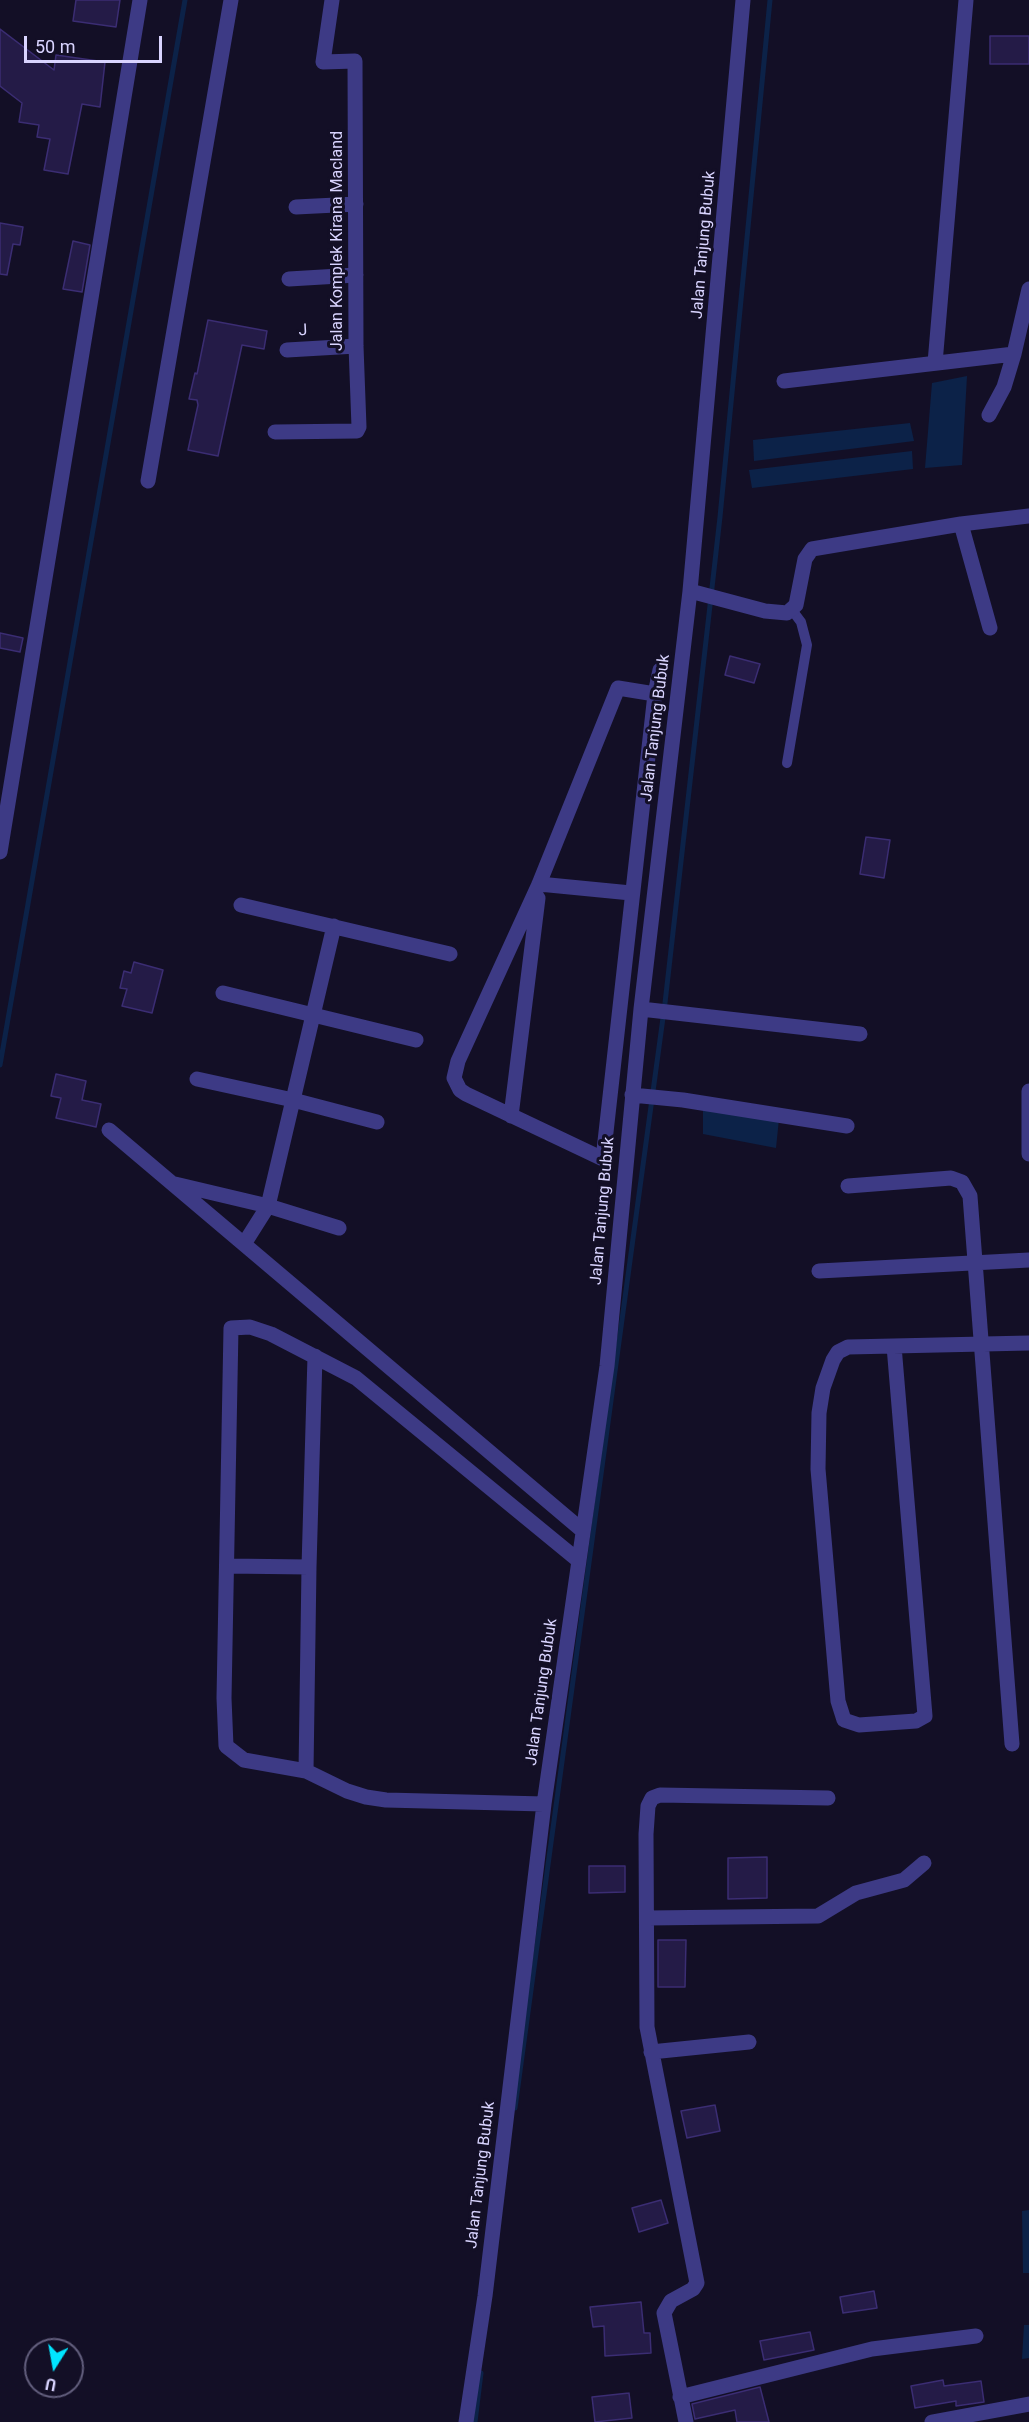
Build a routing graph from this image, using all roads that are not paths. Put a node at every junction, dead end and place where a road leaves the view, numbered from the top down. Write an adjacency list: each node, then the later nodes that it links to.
1 (140, 0): 27 (street)
2 (231, 0): 18 (street)
3 (332, 0): 6 (street, Jalan Komplek Kirana Macland)
4 (743, 0): 21 (street, Jalan Tanjung Bubuk)
5 (966, 0): 14 (street)
6 (356, 204): 7 (street); 8 (street, Jalan Komplek Kirana Macland)
7 (296, 207)
8 (356, 275): 9 (street); 11 (street, Jalan Komplek Kirana Macland)
9 (289, 279)
10 (1029, 289): 13 (street)
11 (357, 346): 12 (street, J); 17 (street, Jalan Komplek Kirana Macland)
12 (287, 350)
13 (1014, 354): 14 (street); 16 (street)
14 (935, 363): 15 (street)
15 (784, 381)
16 (989, 415)
17 (275, 432)
18 (148, 481)
19 (1029, 516): 20 (street)
20 (961, 524): 22 (street); 23 (street)
21 (690, 591): 22 (street); 25 (street, Jalan Tanjung Bubuk)
22 (792, 610): 26 (lane)
23 (990, 628)
24 (658, 681): 25 (street); 28 (street); 29 (street)
25 (679, 683): 31 (street, Jalan Tanjung Bubuk)
26 (787, 763)
27 (0, 852)
28 (540, 884): 29 (street); 43 (street); 43 (street)
29 (631, 898): 31 (street); 43 (street)
30 (241, 905): 32 (street)
31 (653, 905): 35 (street, Jalan Tanjung Bubuk)
32 (334, 926): 33 (street); 36 (street)
33 (450, 954)
34 (224, 993): 36 (street)
35 (648, 1010): 37 (street); 41 (street, Jalan Tanjung Bubuk)
36 (314, 1014): 38 (street); 42 (street)
37 (860, 1034)
38 (416, 1040)
39 (197, 1079): 42 (street)
40 (1029, 1091): 47 (street)
41 (638, 1096): 45 (street); 60 (street, Jalan Tanjung Bubuk)
42 (293, 1100): 44 (street); 50 (street)
43 (512, 1116)
44 (377, 1122)
45 (847, 1126)
46 (109, 1130): 48 (street)
47 (1029, 1154)
48 (172, 1184): 50 (street); 52 (street)
49 (848, 1186): 54 (street)
50 (268, 1206): 51 (street); 52 (street)
51 (339, 1228)
52 (244, 1244): 60 (street)
53 (1029, 1260): 54 (street)
54 (975, 1263): 55 (street); 57 (street)
55 (819, 1271)
56 (1029, 1343): 57 (street)
57 (982, 1345): 58 (street); 64 (street)
58 (894, 1346): 58 (street)
59 (315, 1356): 61 (street); 62 (street); 63 (street)
60 (583, 1531): 61 (street, Jalan Tanjung Bubuk)
61 (579, 1561): 67 (street, Jalan Tanjung Bubuk)
62 (226, 1566): 63 (street); 65 (street)
63 (309, 1567): 65 (street)
64 (1012, 1744)
65 (306, 1771): 67 (street)
66 (828, 1798): 69 (street)
67 (544, 1804): 75 (street, Jalan Tanjung Bubuk)
68 (924, 1863): 69 (street)
69 (648, 1918): 71 (street)
70 (749, 2042): 71 (street)
71 (651, 2052): 73 (street)
72 (976, 2336): 73 (street)
73 (680, 2397): 76 (street)
74 (1029, 2404): 77 (street)
75 (466, 2422)
76 (686, 2422)
77 (932, 2422)

